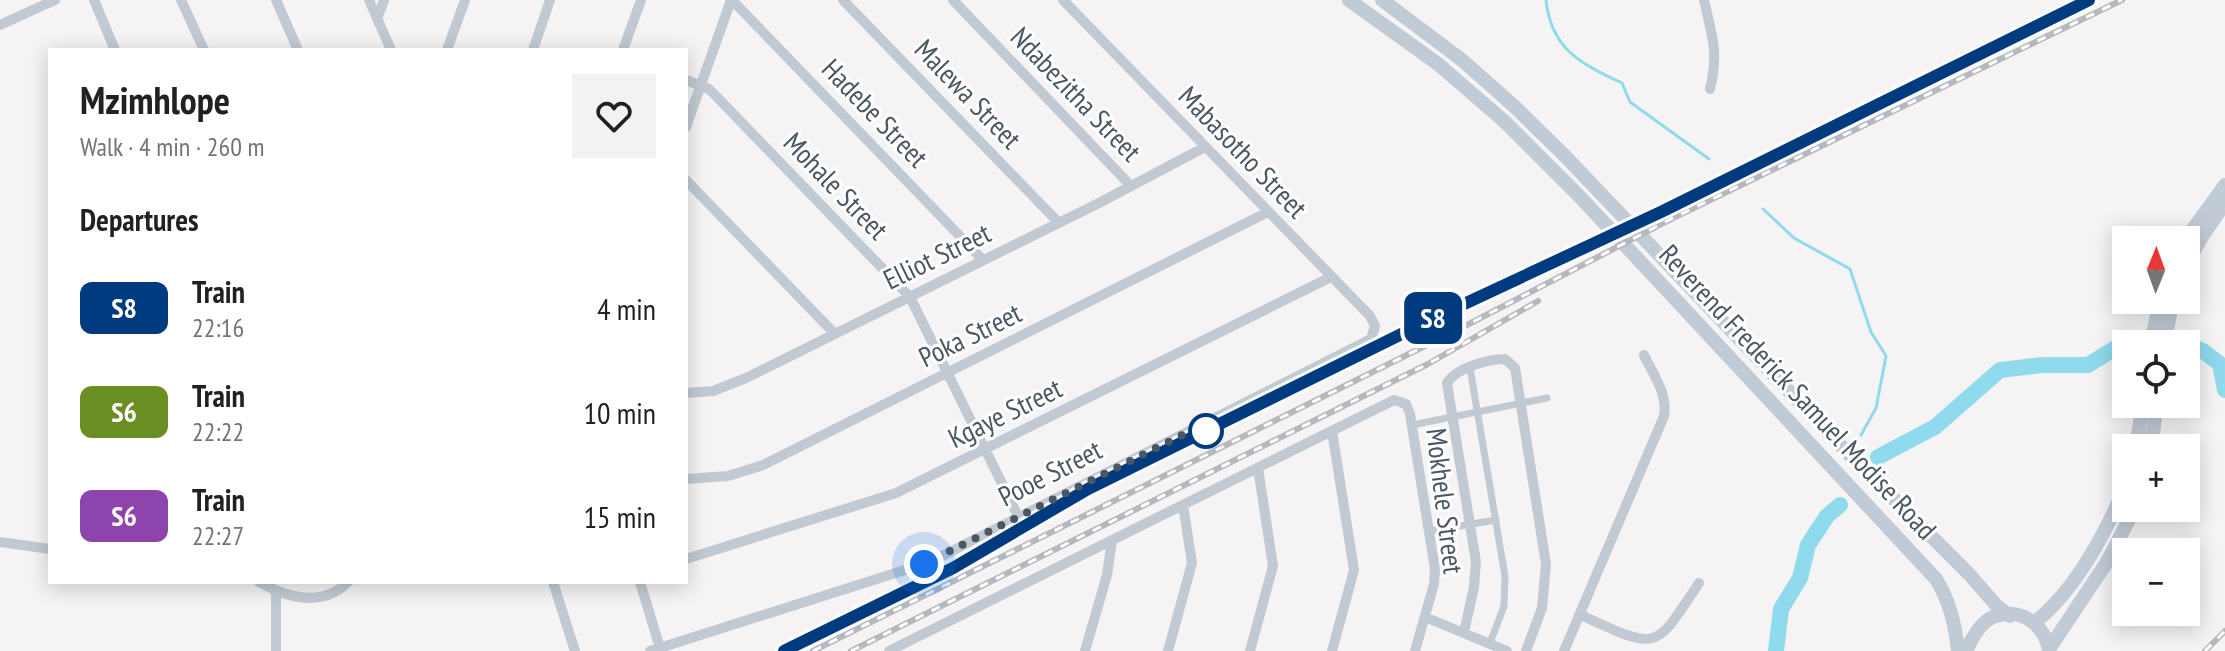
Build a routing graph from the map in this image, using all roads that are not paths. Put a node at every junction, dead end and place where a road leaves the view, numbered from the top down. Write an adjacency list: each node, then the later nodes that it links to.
1 (55, 0): 18 (street)
2 (94, 0): 19 (street)
3 (181, 0): 20 (street)
4 (276, 0): 21 (street)
5 (369, 0): 17 (street)
6 (384, 0): 17 (street)
7 (465, 0): 23 (street)
8 (550, 0): 24 (street)
9 (641, 0): 25 (street)
10 (732, 0): 27 (street); 39 (street, Hadebe Street)
11 (843, 0): 36 (street, Malewa Street)
12 (953, 0): 33 (street, Ndabezitha Street)
13 (1063, 0): 30 (street, Mabasotho Street)
14 (1349, 0): 97 (main road, Reverend Frederick Samuel Modise Road)
15 (1382, 0): 80 (main road, Reverend Frederick Samuel Modise Road)
16 (1704, 0): 28 (street)
17 (377, 19): 22 (street)
18 (0, 25)
19 (114, 48)
20 (203, 48)
21 (297, 48)
22 (390, 48)
23 (448, 48)
24 (534, 48)
25 (624, 48)
26 (688, 81): 27 (street, Mohale Street)
27 (701, 86): 29 (street); 41 (street, Mohale Street)
28 (1710, 89)
29 (688, 122)
30 (1205, 147): 33 (street, Elliot Street); 35 (street, Mabasotho Street)
31 (688, 182): 47 (street)
32 (2225, 185): 37 (main road)
33 (1131, 186): 36 (street, Elliot Street)
34 (2225, 203): 38 (main road)
35 (1268, 212): 40 (street, Mabasotho Street); 51 (street, Poka Street)
36 (1058, 222): 39 (street, Elliot Street)
37 (2195, 226)
38 (2200, 240)
39 (983, 260): 41 (street, Elliot Street)
40 (1331, 277): 48 (street, Mabasotho Street); 59 (street, Kgaye Street)
41 (910, 297): 47 (street, Elliot Street); 51 (street, Mohale Street)
42 (2161, 314): 44 (main road)
43 (2166, 314): 44 (main road)
44 (2161, 324): 45 (main road); 46 (main road)
45 (2158, 330)
46 (2162, 330)
47 (833, 332): 52 (street, Elliot Street)
48 (1370, 340): 64 (street, Pooe Street)
49 (1644, 355): 79 (street)
50 (1470, 368): 54 (street); 55 (street); 56 (street)
51 (948, 371): 59 (street, Mohale Street); 61 (street, Poka Street)
52 (688, 393)
53 (1547, 398): 54 (street)
54 (1520, 403): 55 (street); 95 (street)
55 (1478, 412): 56 (street); 65 (street)
56 (1452, 417): 57 (street); 67 (street)
57 (1412, 425): 58 (street, Mokhele Street); 68 (street, Mokhele Street)
58 (1332, 431): 60 (street); 93 (street)
59 (985, 450): 64 (street, Mohale Street); 72 (street, Kgaye Street)
60 (1258, 468): 62 (street); 92 (street)
61 (688, 479)
62 (1183, 505): 69 (street); 91 (street)
63 (2112, 513): 82 (main road)
64 (1018, 516): 85 (street, Pooe Street)
65 (1496, 520): 67 (street); 84 (street)
66 (2129, 522): 86 (main road)
67 (1470, 524): 68 (street); 83 (street)
68 (1430, 531): 81 (street, Mokhele Street)
69 (1112, 540): 89 (street); 90 (street)
70 (0, 542): 71 (street)
71 (48, 549)
72 (688, 558)
73 (1699, 583): 79 (street)
74 (263, 584): 78 (street)
75 (554, 584): 88 (street)
76 (640, 584): 85 (street)
77 (345, 585): 78 (street)
78 (276, 591): 87 (street)
79 (1581, 615): 96 (street)
80 (2010, 616): 82 (main road); 98 (main road)
81 (1425, 617): 83 (street); 94 (street, Mokhele Street)
82 (2035, 622): 86 (main road)
83 (1464, 632): 84 (street)
84 (1498, 648)
85 (655, 649)
86 (2049, 650)
87 (276, 651)
88 (575, 651)
89 (889, 651)
90 (1085, 651)
91 (1168, 651)
92 (1250, 651)
93 (1332, 651)
94 (1415, 651)
95 (1526, 651)
96 (1564, 651)
97 (1958, 651)
98 (1966, 651)

